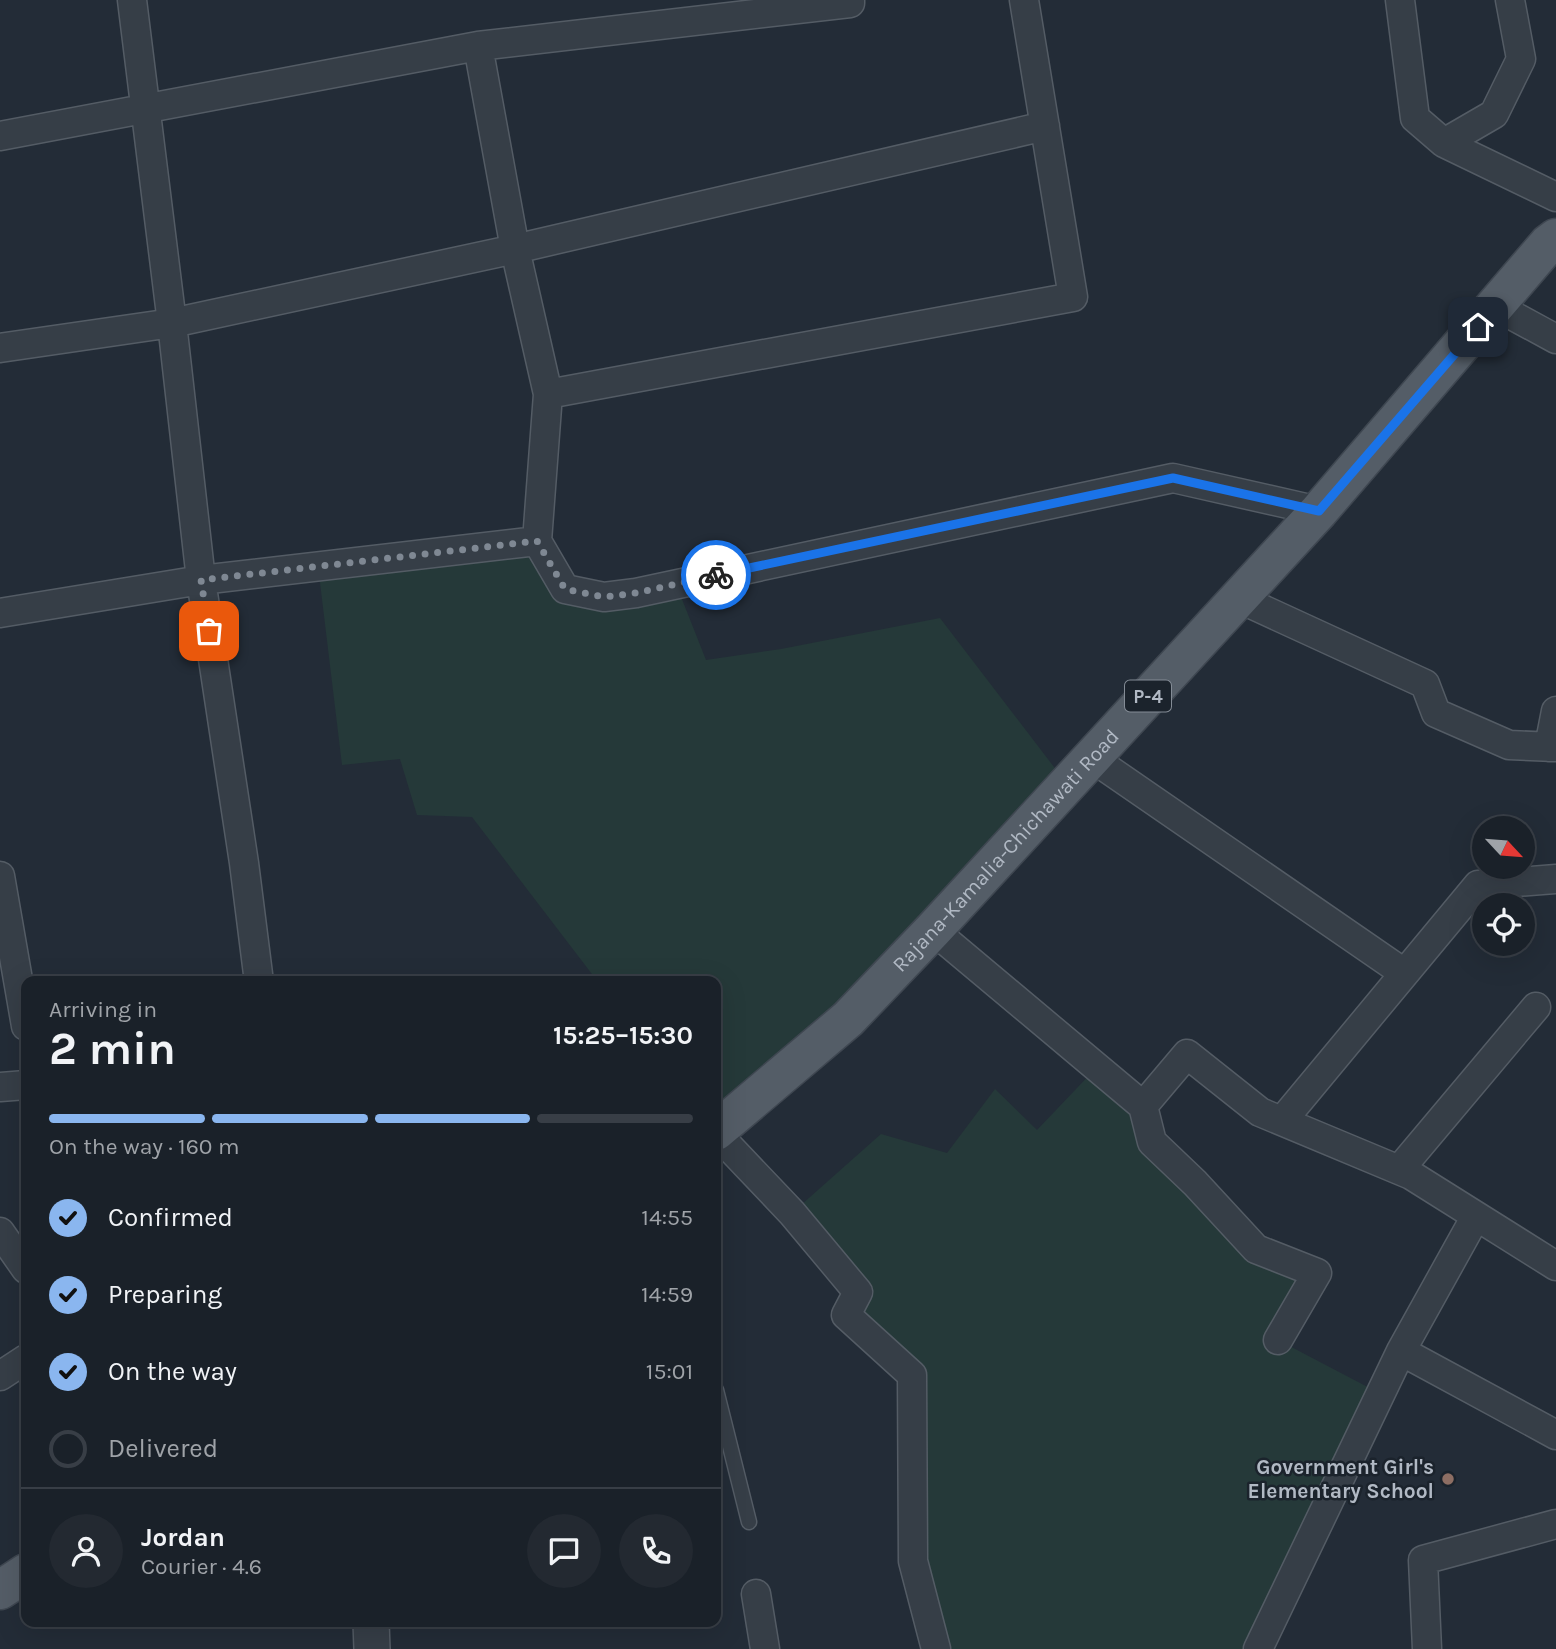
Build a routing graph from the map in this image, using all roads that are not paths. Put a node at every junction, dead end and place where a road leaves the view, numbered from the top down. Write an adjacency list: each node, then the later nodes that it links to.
1 (132, 0): 7 (street)
2 (850, 0): 6 (street)
3 (1024, 0): 8 (street)
4 (1400, 0): 10 (street)
5 (1510, 0): 10 (street)
6 (478, 46): 7 (street); 13 (street)
7 (144, 108): 9 (street); 15 (street)
8 (1045, 126): 13 (street); 18 (street)
9 (0, 136)
10 (1444, 143): 11 (street)
11 (1556, 197)
12 (1556, 238): 14 (main road, Rajana-Kamalia-Chichawati Road / P-4)
13 (514, 249): 15 (street); 18 (street)
14 (1495, 306): 16 (street); 19 (main road, Rajana-Kamalia-Chichawati Road / P-4)
15 (172, 323): 17 (street); 21 (street)
16 (1556, 339)
17 (0, 348)
18 (548, 394): 20 (street)
19 (1319, 511): 20 (street); 22 (main road, Rajana-Kamalia-Chichawati Road / P-4)
20 (537, 541): 21 (street)
21 (201, 580): 23 (street); 31 (street)
22 (1238, 598): 25 (street); 26 (main road, Rajana-Kamalia-Chichawati Road / P-4)
23 (0, 613)
24 (1556, 710): 25 (street)
25 (1553, 747)
26 (1092, 758): 29 (main road, Rajana-Kamalia-Chichawati Road / P-4); 30 (street)
27 (0, 876): 32 (street)
28 (1556, 879): 30 (street)
29 (933, 930): 36 (street); 38 (main road, Rajana-Kamalia-Chichawati Road / P-4)
30 (1404, 973): 37 (street)
31 (258, 976)
32 (21, 997)
33 (1536, 1007): 40 (street)
34 (21, 1085): 35 (street)
35 (0, 1087)
36 (1143, 1106): 37 (street); 45 (street)
37 (1282, 1121): 40 (street)
38 (721, 1128)
39 (721, 1137): 59 (street)
40 (1399, 1170): 41 (street)
41 (1476, 1216): 44 (street); 46 (street)
42 (0, 1232): 43 (street)
43 (21, 1262)
44 (1556, 1266)
45 (1278, 1340)
46 (1401, 1352): 50 (street); 60 (street)
47 (21, 1362): 48 (street)
48 (0, 1376)
49 (721, 1410): 51 (lane)
50 (1556, 1435)
51 (749, 1522)
52 (1556, 1524): 61 (street)
53 (21, 1576): 54 (main road)
54 (0, 1590)
55 (755, 1594): 58 (street)
56 (370, 1627): 57 (street)
57 (372, 1649)
58 (765, 1649)
59 (936, 1649)
60 (1258, 1649)
61 (1427, 1649)

